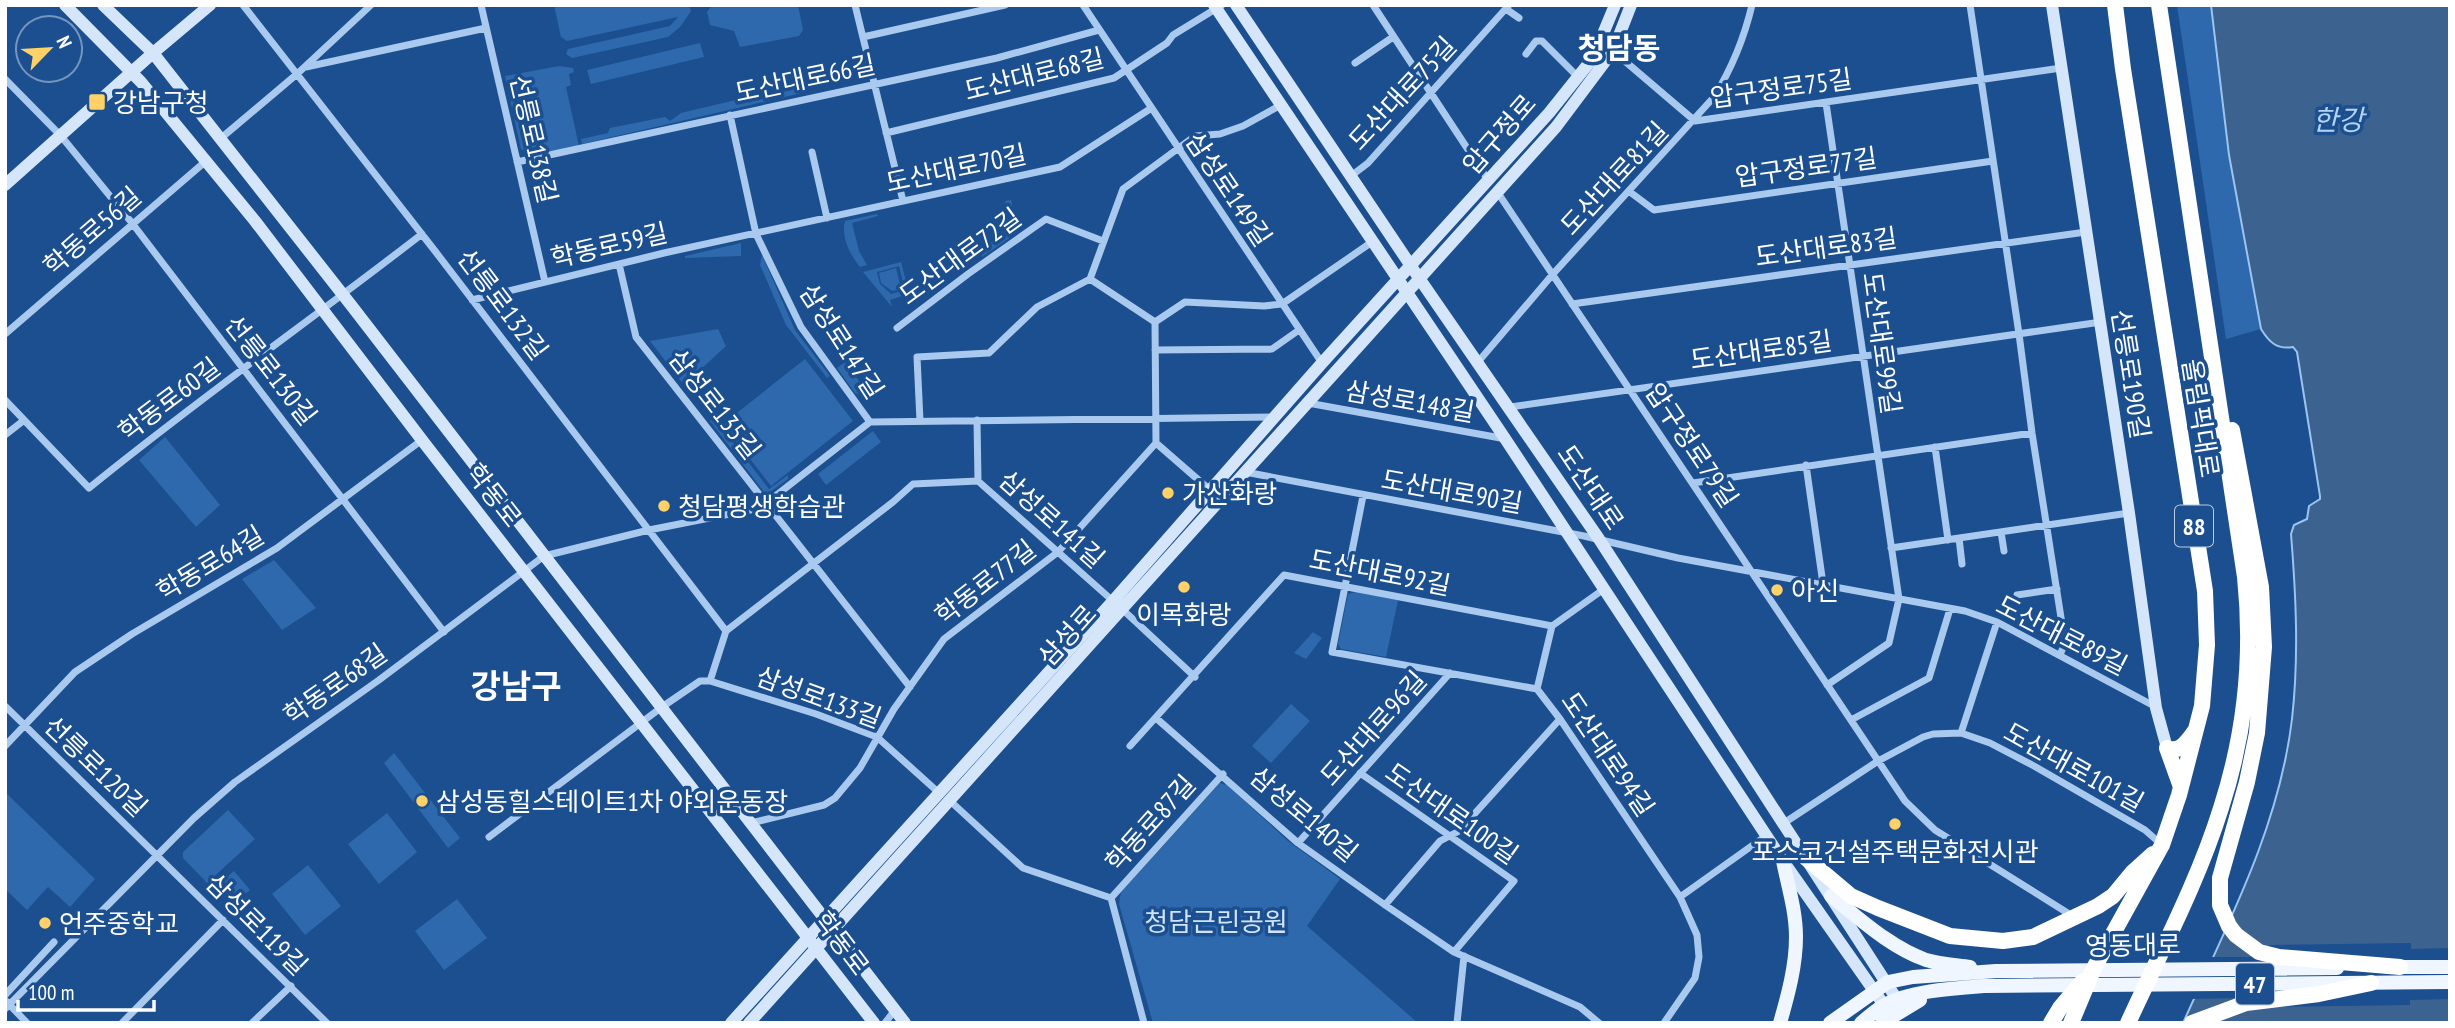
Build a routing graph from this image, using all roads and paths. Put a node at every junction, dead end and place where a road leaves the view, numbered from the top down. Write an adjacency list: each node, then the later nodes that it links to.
1 (65, 5): 33 (main road, 학동로)
2 (103, 5): 27 (main road, 학동로)
3 (210, 5): 27 (main road)
4 (243, 5): 32 (street, 선릉로132길)
5 (371, 5): 32 (street)
6 (481, 5): 22 (street, 선릉로138길)
7 (855, 5): 24 (street)
8 (1005, 5): 24 (street)
9 (1083, 5): 23 (street, 삼성로149길)
10 (1237, 5): 52 (main road, 도산대로)
11 (1373, 5): 25 (street)
12 (1615, 5): 34 (main road, 압구정로)
13 (1631, 5): 26 (main road, 압구정로)
14 (1753, 5): 43 (street, 도산대로81길)
15 (1970, 5): 36 (street)
16 (2052, 5): 30 (main road, 선릉로190길)
17 (2115, 5): 163 (highway, 올림픽대로 / 88)
18 (2159, 5): 92 (highway, 올림픽대로 / 88)
19 (1217, 6): 31 (street, 도산대로68길); 40 (main road, 도산대로)
20 (1508, 7): 21 (street); 38 (street, 도산대로75길)
21 (1519, 18)
22 (486, 28): 32 (street); 51 (street, 선릉로138길)
23 (1099, 30): 31 (street, 삼성로149길); 37 (street, 도산대로66길)
24 (863, 37): 37 (street)
25 (1393, 37): 29 (street); 38 (street)
26 (1613, 51): 43 (street, 압구정로75길); 57 (main road, 압구정로)
27 (153, 53): 33 (main road); 46 (main road, 학동로)
28 (1526, 54): 34 (street)
29 (1355, 63)
30 (2061, 68): 36 (street, 압구정로75길); 61 (main road, 선릉로190길)
31 (1126, 70): 41 (street, 삼성로149길); 44 (street, 도산대로68길)
32 (300, 71): 46 (street); 62 (street, 선릉로132길)
33 (132, 73): 45 (main road); 49 (main road, 학동로)
34 (1578, 77): 53 (main road, 압구정로)
35 (5, 79): 45 (street, 선릉로130길)
36 (1981, 80): 39 (street, 압구정로75길); 50 (street)
37 (875, 85): 42 (street, 도산대로66길); 44 (street)
38 (1431, 93): 52 (street, 도산대로75길); 53 (street)
39 (1826, 103): 43 (street, 압구정로75길); 54 (street, 도산대로99길)
40 (1281, 105): 47 (street); 65 (main road, 도산대로)
41 (1150, 109): 47 (street, 삼성로149길); 58 (street, 도산대로70길)
42 (730, 115): 51 (street, 도산대로66길); 63 (street, 삼성로147길)
43 (1695, 121): 56 (street, 도산대로81길)
44 (886, 133): 58 (street)
45 (61, 136): 55 (main road); 60 (street, 선릉로130길)
46 (220, 139): 76 (main road, 학동로)
47 (1178, 150): 64 (street); 78 (street, 삼성로149길)
48 (812, 152): 59 (street)
49 (207, 160): 60 (street, 학동로56길); 80 (main road, 학동로)
50 (1993, 161): 54 (street, 압구정로77길); 66 (street)
51 (517, 162): 74 (street, 선릉로138길)
52 (1351, 176): 69 (main road, 도산대로)
53 (1489, 181): 69 (main road, 압구정로)
54 (1837, 183): 56 (street, 압구정로77길); 68 (street, 도산대로99길)
55 (5, 185)
56 (1630, 192): 70 (street, 도산대로81길)
57 (1498, 193): 70 (street, 압구정로79길); 71 (main road, 압구정로)
58 (903, 201): 59 (street, 도산대로70길)
59 (827, 218): 63 (street, 도산대로70길)
60 (132, 223): 85 (street, 학동로56길); 91 (street, 선릉로130길)
61 (2086, 232): 66 (street, 도산대로83길); 82 (main road, 선릉로190길)
62 (422, 234): 76 (street); 77 (street, 선릉로132길)
63 (756, 234): 67 (street, 학동로59길); 102 (street, 삼성로147길)
64 (1103, 241): 72 (street); 83 (street, 도산대로72길)
65 (1372, 242): 73 (main road, 도산대로); 78 (street)
66 (2006, 243): 68 (street, 도산대로83길); 86 (street)
67 (619, 264): 74 (street, 학동로59길); 117 (street, 삼성로135길)
68 (1849, 265): 79 (street, 도산대로83길); 88 (street, 도산대로99길)
69 (1411, 266): 71 (main road, 도산대로); 73 (main road, 압구정로)
70 (1553, 274): 79 (street, 압구정로79길); 89 (street, 도산대로81길)
71 (1419, 278): 75 (main road, 삼성로); 89 (main road, 도산대로)
72 (1090, 279): 81 (street); 101 (street, 삼성로147길)
73 (1398, 279): 75 (main road, 도산대로); 90 (main road, 삼성로)
74 (545, 282): 77 (street, 학동로59길)
75 (1406, 291): 95 (main road, 삼성로); 106 (main road, 도산대로)
76 (344, 295): 80 (street, 학동로60길); 130 (main road, 학동로)
77 (472, 300): 120 (street, 선릉로132길)
78 (1282, 304): 81 (street); 84 (street, 삼성로149길)
79 (1572, 304): 93 (street, 압구정로79길)
80 (323, 310): 91 (street, 학동로60길); 105 (main road, 학동로)
81 (1155, 322): 87 (street)
82 (2101, 322): 86 (street, 도산대로85길); 118 (main road, 선릉로190길)
83 (897, 328)
84 (1299, 330): 87 (street); 90 (street, 삼성로149길)
85 (5, 334)
86 (2019, 334): 88 (street, 도산대로85길); 103 (street)
87 (1155, 350): 98 (street)
88 (1863, 357): 93 (street, 도산대로85길); 109 (street, 도산대로99길)
89 (1478, 362): 96 (main road, 도산대로)
90 (1322, 363): 97 (main road, 삼성로)
91 (243, 369): 100 (street, 학동로60길); 116 (street, 선릉로130길)
92 (2215, 374): 195 (highway); 228 (highway, 올림픽대로 / 88)
93 (1629, 390): 96 (street, 도산대로85길); 113 (street, 압구정로79길)
94 (5, 400): 100 (street)
95 (1307, 403): 106 (street, 삼성로148길); 111 (main road, 삼성로)
96 (1510, 407): 125 (main road, 도산대로)
97 (1274, 417): 98 (street, 삼성로147길); 114 (main road, 삼성로)
98 (1156, 418): 99 (street, 삼성로147길); 107 (street)
99 (977, 420): 101 (street, 삼성로147길); 112 (street, 삼성로141길)
100 (23, 421): 104 (street)
101 (920, 421): 102 (street, 삼성로147길)
102 (870, 422): 117 (street)
103 (2032, 433): 108 (street); 119 (street)
104 (5, 435)
105 (422, 440): 116 (street, 학동로64길); 133 (main road, 학동로)
106 (1506, 440): 122 (main road, 도산대로)
107 (1156, 443): 114 (street); 129 (street, 학동로77길)
108 (1934, 447): 109 (street); 126 (street)
109 (1877, 455): 110 (street); 127 (street, 도산대로99길)
110 (1806, 465): 113 (street); 135 (street)
111 (1244, 472): 115 (street); 141 (main road, 삼성로)
112 (978, 481): 129 (street, 삼성로141길); 131 (street)
113 (1693, 483): 134 (street, 압구정로79길)
114 (1210, 490): 141 (main road, 삼성로)
115 (1363, 496): 122 (street, 도산대로90길); 136 (street, 도산대로90길)
116 (345, 499): 146 (street, 선릉로130길); 162 (street, 학동로64길)
117 (766, 504): 120 (street); 131 (street, 삼성로135길)
118 (2129, 513): 119 (street); 157 (main road, 선릉로190길)
119 (2047, 525): 121 (street); 138 (street)
120 (649, 530): 130 (street); 145 (street, 선릉로132길)
121 (2001, 532): 124 (street); 128 (street)
122 (1568, 534): 123 (street, 도산대로90길); 137 (main road, 도산대로)
123 (1584, 536): 125 (street, 도산대로89길)
124 (1959, 538): 126 (street); 132 (street)
125 (1599, 539): 134 (street, 도산대로89길); 175 (main road, 도산대로)
126 (1948, 540): 127 (street)
127 (1891, 548): 140 (street, 도산대로99길)
128 (2004, 551)
129 (1058, 552): 141 (street, 삼성로141길); 153 (street, 학동로77길)
130 (544, 556): 133 (street, 학동로68길); 156 (main road, 학동로)
131 (814, 564): 145 (street); 153 (street, 삼성로135길)
132 (1962, 564)
133 (524, 570): 146 (street, 학동로68길); 160 (main road, 학동로)
134 (1751, 571): 135 (street, 도산대로89길); 152 (street, 압구정로79길)
135 (1823, 584): 140 (street, 도산대로89길)
136 (1346, 587): 144 (street, 도산대로92길); 147 (street, 도산대로90길); 150 (street, 도산대로92길)
137 (1604, 589): 144 (street); 177 (main road, 도산대로)
138 (2057, 589): 139 (street); 148 (street)
139 (2017, 594)
140 (1899, 599): 142 (street, 도산대로89길); 152 (street, 도산대로99길)
141 (1117, 605): 150 (street, 삼성로141길); 173 (main road, 삼성로)
142 (1950, 609): 143 (street, 도산대로89길); 161 (street)
143 (1997, 622): 148 (street, 도산대로89길); 164 (street, 도산대로101길)
144 (1552, 626): 154 (street, 도산대로94길)
145 (726, 631): 151 (street)
146 (444, 632): 181 (street, 학동로68길)
147 (1332, 652): 149 (street, 도산대로96길)
148 (2060, 655): 157 (street, 도산대로89길)
149 (1450, 673): 154 (street, 도산대로96길); 170 (street, 도산대로96길)
150 (1195, 677): 158 (street, 도산대로92길)
151 (710, 681): 156 (street); 165 (street, 삼성로133길)
152 (1827, 685): 161 (street, 압구정로79길)
153 (910, 687): 165 (street, 학동로77길)
154 (1537, 689): 159 (street, 도산대로94길)
155 (5, 706): 162 (street, 선릉로120길)
156 (662, 707): 160 (street); 174 (main road, 학동로)
157 (2156, 708): 168 (main road, 선릉로190길)
158 (1156, 718): 167 (street); 171 (street, 삼성로140길)
159 (1560, 719): 176 (street); 185 (street, 도산대로94길)
160 (645, 720): 178 (street); 192 (main road, 학동로)
161 (1851, 720): 169 (street, 압구정로79길)
162 (25, 726): 166 (street, 학동로64길); 181 (street, 선릉로120길)
163 (2196, 729): 168 (highway); 172 (highway, 올림픽대로 / 88)
164 (1961, 733): 169 (street, 도산대로101길); 180 (street, 도산대로101길)
165 (877, 737): 173 (street, 삼성로133길); 174 (street, 학동로77길)
166 (5, 746)
167 (1130, 746)
168 (2167, 748): 172 (highway)
169 (1878, 761): 175 (street, 도산대로101길); 189 (street, 압구정로79길)
170 (1360, 773): 176 (street, 도산대로100길); 179 (street, 도산대로96길)
171 (1223, 774): 179 (street, 삼성로140길); 186 (street, 학동로87길)
172 (2181, 788): 180 (highway, 올림픽대로 / 88)
173 (943, 796): 186 (street, 삼성로133길); 190 (main road, 삼성로)
174 (751, 823): 190 (main road, 학동로)
175 (1784, 823): 182 (main road, 도산대로)
176 (1447, 835): 187 (street); 193 (street, 도산대로100길)
177 (1767, 835): 183 (main road, 도산대로); 185 (street)
178 (489, 837)
179 (1298, 843): 187 (street, 삼성로140길)
180 (2162, 845): 189 (highway); 197 (highway, 올림픽대로 / 88)
181 (158, 855): 188 (street, 삼성로119길); 206 (street, 학동로68길)
182 (1806, 858): 184 (main road, 도산대로); 189 (highway)
183 (1783, 861): 204 (main road, 도산대로); 222 (main road)
184 (1830, 895): 198 (main road); 200 (main road, 도산대로)
185 (1679, 897): 221 (street, 도산대로94길)
186 (1111, 898): 218 (street, 학동로87길)
187 (1384, 905): 193 (street, 삼성로140길)
188 (223, 919): 203 (street, 삼성로119길); 210 (street)
189 (2076, 919)
190 (830, 924): 192 (main road, 삼성로); 208 (main road, 학동로)
191 (54, 942): 206 (street)
192 (813, 942): 213 (main road, 삼성로); 214 (main road, 삼성로); 215 (main road, 학동로)
193 (1454, 952): 194 (street, 삼성로140길)
194 (1464, 956): 219 (street); 220 (street, 삼성로140길)
195 (2400, 967): 196 (main road, 영동대로 / 47); 199 (main road, 영동대로 / 47)
196 (2450, 967)
197 (2094, 968): 226 (highway); 227 (highway, 올림픽대로 / 88)
198 (1996, 971): 199 (main road, 영동대로 / 47); 200 (main road, 영동대로 / 47)
199 (2060, 978): 202 (main road, 영동대로 / 47); 205 (main road, 영동대로 / 47)
200 (1888, 982): 204 (main road, 영동대로 / 47); 207 (main road, 도산대로)
201 (2450, 982): 202 (main road, 영동대로 / 47)
202 (2371, 983): 229 (highway)
203 (291, 986): 211 (street); 212 (street, 삼성로119길)
204 (1874, 990): 207 (main road, 도산대로); 223 (main road, 영동대로 / 47)
205 (1937, 990): 207 (main road, 영동대로 / 47); 225 (main road)
206 (6, 1002): 209 (street)
207 (1891, 1003): 224 (main road, 영동대로 / 47)
208 (895, 1010): 216 (street); 217 (main road, 학동로)
209 (27, 1023)
210 (122, 1023)
211 (252, 1023)
212 (327, 1023)
213 (731, 1023)
214 (748, 1023)
215 (874, 1023)
216 (885, 1023)
217 (905, 1023)
218 (1144, 1023)
219 (1457, 1023)
220 (1599, 1023)
221 (1664, 1023)
222 (1780, 1023)
223 (1830, 1023)
224 (1861, 1023)
225 (1882, 1023)
226 (2051, 1023)
227 (2071, 1023)
228 (2128, 1023)
229 (2192, 1023)

